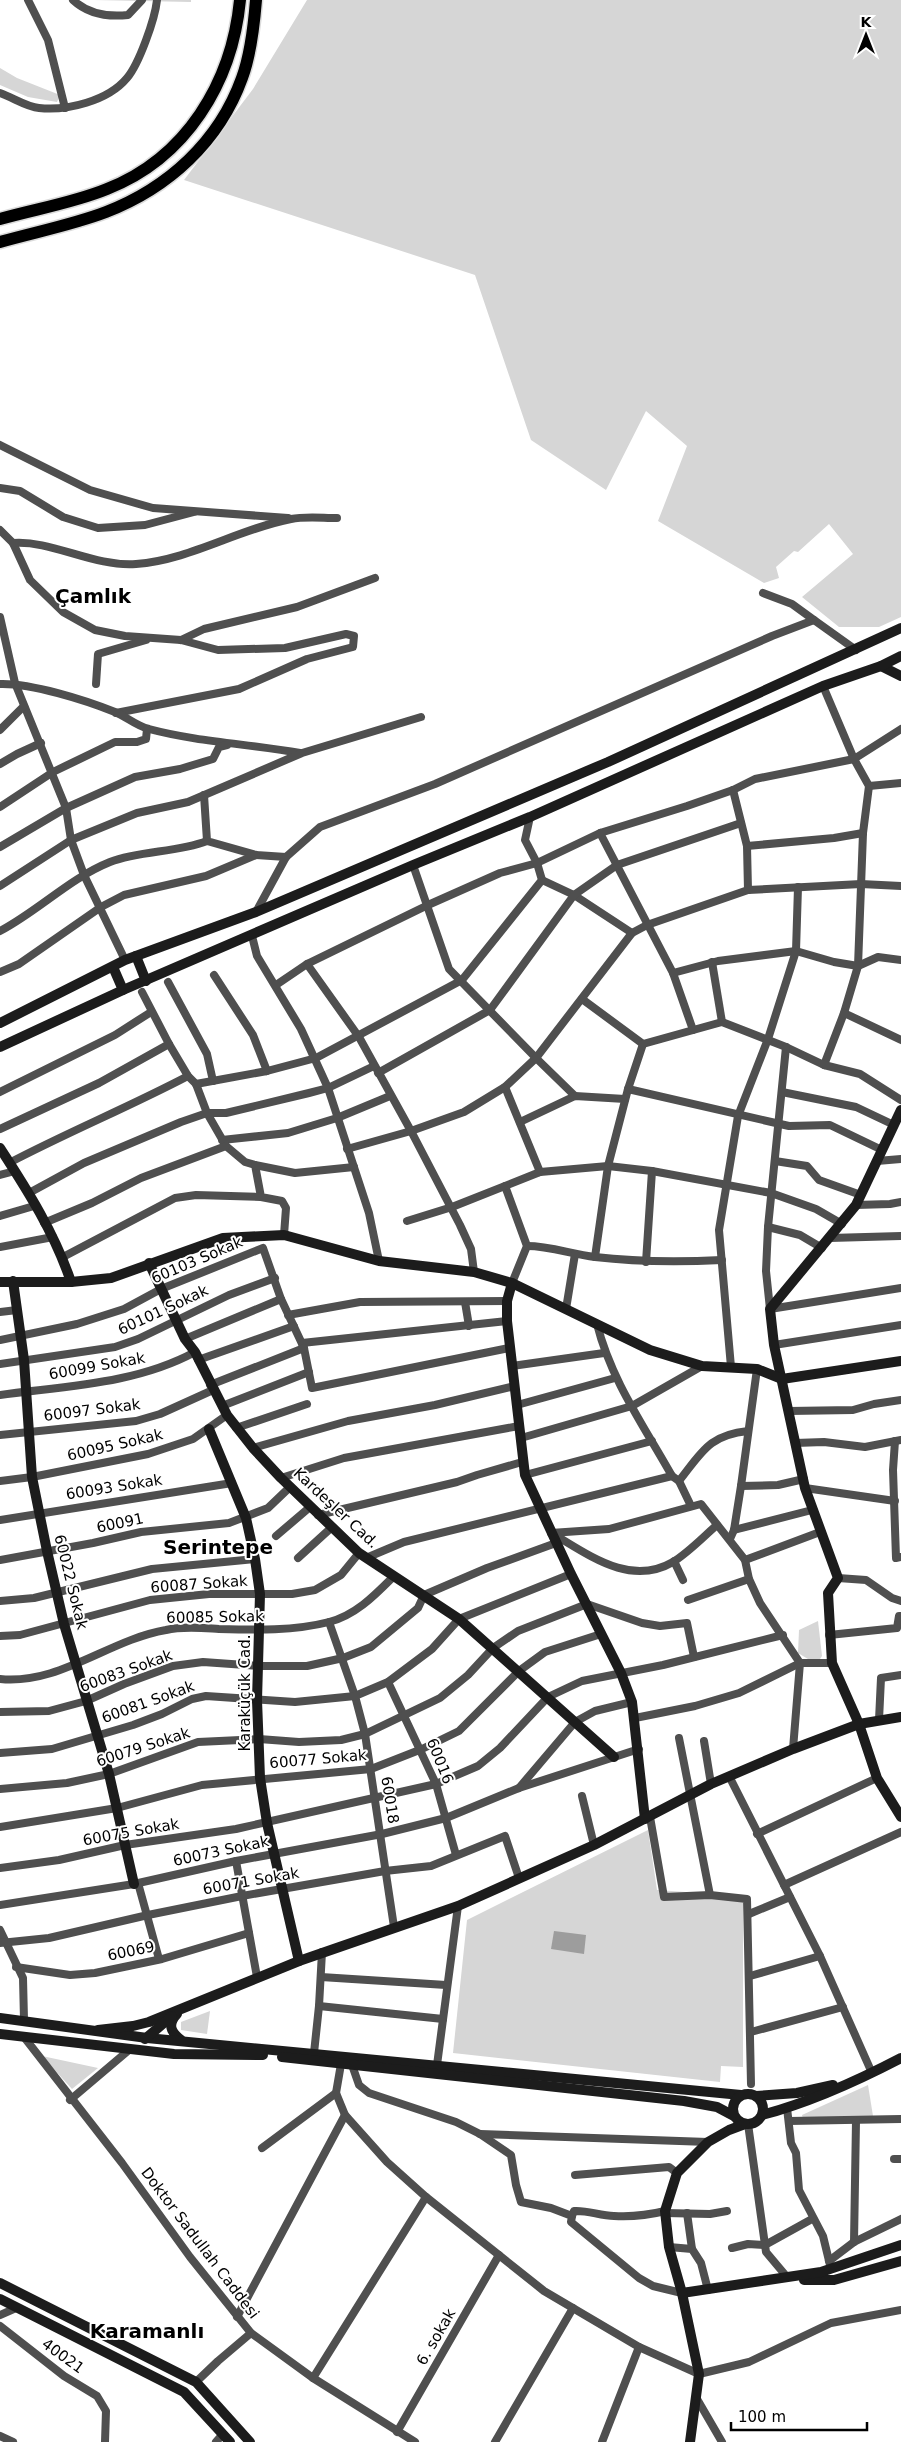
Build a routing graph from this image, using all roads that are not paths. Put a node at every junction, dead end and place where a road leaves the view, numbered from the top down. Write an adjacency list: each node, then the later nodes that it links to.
1 (28, 0): 8 (street)
2 (73, 0): 3 (street)
3 (142, 0)
4 (157, 0): 8 (street)
5 (240, 0): 9 (main road)
6 (256, 0): 10 (main road)
7 (0, 92): 8 (street)
8 (65, 108)
9 (0, 218)
10 (0, 242)
11 (0, 444): 13 (street)
12 (0, 488): 13 (street)
13 (200, 510): 14 (street)
14 (292, 518): 15 (street); 17 (street)
15 (336, 518)
16 (0, 530): 17 (street)
17 (13, 543): 23 (street)
18 (374, 578): 24 (street)
19 (764, 593): 21 (street)
20 (0, 617): 29 (street)
21 (814, 620): 25 (street); 60 (street)
22 (901, 628): 25 (street)
23 (152, 638): 24 (street); 31 (street)
24 (182, 640): 34 (street)
25 (856, 650): 74 (street)
26 (901, 656): 27 (street)
27 (881, 666): 28 (street); 32 (street)
28 (901, 676)
29 (15, 683): 30 (street); 33 (street); 34 (street)
30 (0, 684)
31 (96, 684)
32 (823, 686): 42 (street); 51 (street)
33 (24, 706): 38 (street); 39 (street)
34 (116, 713): 36 (street)
35 (421, 716): 41 (street)
36 (147, 729): 40 (street); 44 (street)
37 (901, 729): 42 (street)
38 (0, 730)
39 (41, 743): 43 (street); 44 (street)
40 (241, 743): 41 (street); 50 (street)
41 (302, 753): 48 (street)
42 (854, 759): 46 (street); 47 (street)
43 (0, 764)
44 (53, 772): 49 (street); 50 (street)
45 (901, 783): 46 (street)
46 (869, 786): 54 (street)
47 (733, 790): 52 (street); 53 (street)
48 (204, 796): 55 (street); 56 (street)
49 (0, 807)
50 (66, 808): 55 (street); 58 (street)
51 (530, 818): 61 (street); 62 (street)
52 (741, 824): 57 (street); 63 (street)
53 (600, 833): 61 (street); 63 (street)
54 (863, 833): 57 (street); 66 (street)
55 (71, 840): 64 (street); 67 (street)
56 (207, 841): 59 (street); 64 (street)
57 (747, 846): 70 (street)
58 (0, 847)
59 (256, 855): 60 (street); 73 (street)
60 (286, 857): 74 (street)
61 (537, 863): 65 (street); 72 (street)
62 (413, 865): 72 (street); 78 (street)
63 (617, 865): 71 (street); 75 (street)
64 (84, 875): 73 (street); 76 (street)
65 (542, 880): 71 (street); 90 (street)
66 (861, 884): 68 (street); 69 (street); 85 (street)
67 (0, 886)
68 (901, 886)
69 (798, 887): 70 (street); 79 (street)
70 (748, 890): 75 (street)
71 (574, 895): 77 (street); 97 (street)
72 (428, 905): 84 (street); 90 (street)
73 (101, 907): 81 (street); 87 (street)
74 (256, 912): 80 (street)
75 (647, 925): 77 (street); 88 (street)
76 (0, 931)
77 (632, 933): 96 (street)
78 (252, 936): 91 (street); 93 (street)
79 (796, 951): 83 (street); 85 (street); 104 (street)
80 (136, 956): 81 (street); 91 (street)
81 (125, 960): 86 (street)
82 (901, 960): 85 (street)
83 (712, 962): 88 (street); 100 (street)
84 (307, 964): 93 (street); 103 (street)
85 (858, 966): 99 (street)
86 (113, 967): 94 (street); 101 (street)
87 (0, 972)
88 (672, 973): 102 (street)
89 (214, 975): 114 (street)
90 (462, 980): 97 (street); 103 (street)
91 (146, 981): 94 (street)
92 (168, 982): 116 (street)
93 (276, 985): 110 (street)
94 (123, 990): 108 (street)
95 (142, 992): 98 (street)
96 (582, 999): 107 (street); 111 (street)
97 (490, 1010): 111 (street); 113 (street)
98 (151, 1012): 106 (street); 121 (street)
99 (844, 1013): 105 (street); 112 (street)
100 (722, 1022): 102 (street); 104 (street)
101 (0, 1023)
102 (693, 1030): 107 (street)
103 (360, 1037): 110 (street); 113 (street)
104 (768, 1040): 109 (street); 129 (street)
105 (901, 1040)
106 (169, 1044): 115 (street); 134 (street)
107 (643, 1044): 120 (street)
108 (0, 1047)
109 (786, 1047): 112 (street); 122 (street)
110 (316, 1058): 114 (street); 119 (street)
111 (536, 1058): 118 (street); 124 (street)
112 (824, 1065): 126 (street)
113 (376, 1069): 119 (street); 123 (street)
114 (267, 1071): 116 (street)
115 (188, 1076): 117 (street); 145 (street)
116 (214, 1081): 117 (street)
117 (196, 1084): 128 (street)
118 (505, 1087): 131 (street); 135 (street)
119 (328, 1088): 128 (street); 130 (street)
120 (628, 1089): 125 (street); 129 (street)
121 (0, 1092)
122 (782, 1092): 132 (street); 133 (street)
123 (390, 1096): 130 (street); 135 (street)
124 (575, 1096): 125 (street); 131 (street)
125 (625, 1099): 144 (street)
126 (901, 1100)
127 (901, 1110): 133 (street)
128 (207, 1114): 136 (street); 152 (street)
129 (738, 1116): 132 (street); 150 (street)
130 (337, 1118): 136 (street); 138 (street)
131 (520, 1122): 148 (street)
132 (779, 1124): 139 (street); 141 (street)
133 (894, 1125): 139 (street)
134 (0, 1129)
135 (411, 1131): 138 (street); 159 (street)
136 (224, 1143): 143 (street); 162 (street)
137 (0, 1148): 145 (street)
138 (347, 1149): 146 (street)
139 (882, 1150): 142 (street)
140 (901, 1159): 142 (street)
141 (775, 1161): 153 (street); 154 (street)
142 (877, 1161): 154 (street)
143 (255, 1164): 146 (street); 155 (street)
144 (608, 1166): 147 (street); 148 (street); 176 (street)
145 (12, 1167): 149 (street); 152 (street)
146 (354, 1167): 178 (street)
147 (652, 1171): 150 (street); 179 (street)
148 (540, 1172): 151 (street)
149 (0, 1175)
150 (727, 1184): 153 (street); 177 (street)
151 (505, 1186): 159 (street); 170 (street)
152 (29, 1193): 158 (street)
153 (771, 1193): 163 (street); 164 (street)
154 (861, 1195): 157 (street)
155 (261, 1197): 165 (street); 175 (street)
156 (901, 1202): 157 (street)
157 (856, 1205): 163 (street)
158 (34, 1206): 160 (street); 162 (street)
159 (452, 1207): 161 (street); 181 (street)
160 (0, 1216)
161 (407, 1221)
162 (44, 1223): 168 (street)
163 (842, 1224): 169 (street)
164 (768, 1227): 173 (street); 193 (street)
165 (284, 1235): 166 (street); 178 (street)
166 (259, 1236): 172 (street); 180 (street)
167 (901, 1236): 169 (street)
168 (53, 1237): 171 (street); 175 (street)
169 (830, 1238): 173 (street)
170 (526, 1246): 174 (street); 186 (street)
171 (0, 1247)
172 (263, 1248): 182 (street, 60103 Sokak); 188 (street, 60103 Sokak)
173 (822, 1248): 193 (street)
174 (575, 1254): 176 (street); 192 (street)
175 (63, 1257): 185 (street)
176 (596, 1257): 179 (street)
177 (722, 1260): 179 (street); 216 (street)
178 (379, 1261): 181 (street)
179 (646, 1262)
180 (149, 1263): 185 (street); 188 (street, Kardeşler Cad.)
181 (474, 1272): 186 (street)
182 (275, 1278): 189 (street, 60103 Sokak); 197 (street, 60101 Sokak)
183 (13, 1281): 184 (street); 185 (street); 194 (street, 60022 Sokak)
184 (0, 1282)
185 (71, 1282)
186 (512, 1283): 190 (street); 192 (street)
187 (901, 1288): 193 (street)
188 (162, 1289): 197 (street, Kardeşler Cad.); 203 (street, 60103 Sokak)
189 (281, 1299): 196 (street, 60103 Sokak); 204 (street)
190 (507, 1300): 191 (street); 198 (street)
191 (465, 1302): 196 (street); 202 (street)
192 (566, 1309): 199 (street)
193 (770, 1309): 206 (street)
194 (17, 1310): 195 (street); 203 (street, 60022 Sokak)
195 (0, 1312)
196 (288, 1314): 201 (street, 60103 Sokak)
197 (176, 1319): 204 (street, Kardeşler Cad.); 211 (street, 60101 Sokak)
198 (507, 1321): 202 (street, 60097 Sokak); 208 (street)
199 (597, 1324): 209 (street); 215 (street)
200 (901, 1325): 206 (street)
201 (294, 1326): 207 (street, 60103 Sokak); 210 (street, 60099 Sokak)
202 (469, 1326): 207 (street, 60097 Sokak)
203 (19, 1335): 205 (street, 60103 Sokak); 211 (street, 60022 Sokak)
204 (185, 1339): 210 (street, Kardeşler Cad.)
205 (0, 1340)
206 (774, 1345): 220 (street)
207 (303, 1346): 218 (street, 60103 Sokak); 222 (street, 60097 Sokak)
208 (509, 1348): 214 (street); 218 (street, 60103 Sokak)
209 (604, 1353): 214 (street); 219 (street)
210 (197, 1356): 222 (street, Kardeşler Cad.); 223 (street, 60099 Sokak)
211 (24, 1360): 213 (street, 60101 Sokak); 223 (street, 60022 Sokak)
212 (901, 1361): 220 (street)
213 (0, 1364)
214 (512, 1366): 221 (street)
215 (702, 1366): 216 (street); 228 (street)
216 (731, 1366): 217 (street)
217 (756, 1369): 220 (street); 234 (street)
218 (309, 1372): 229 (street, 60095 Sokak)
219 (615, 1378): 227 (street); 228 (street)
220 (782, 1379): 230 (street)
221 (515, 1386): 227 (street); 241 (street)
222 (212, 1388): 229 (street, Kardeşler Cad.); 235 (street, 60097 Sokak)
223 (27, 1391): 224 (street, 60099 Sokak); 235 (street, 60022 Sokak)
224 (0, 1395)
225 (901, 1400): 230 (street)
226 (307, 1404): 232 (street)
227 (517, 1405): 231 (street)
228 (632, 1406): 237 (street); 239 (street)
229 (225, 1410): 232 (street, Kardeşler Cad.); 233 (street, 60095 Sokak)
230 (789, 1411): 240 (street)
231 (519, 1426): 237 (street); 246 (street)
232 (236, 1428): 241 (street, Kardeşler Cad.)
233 (209, 1429): 245 (street, 60095 Sokak); 249 (street, Karaküçük Cad.)
234 (748, 1431): 247 (street); 251 (street)
235 (29, 1432): 236 (street, 60097 Sokak); 245 (street, 60022 Sokak)
236 (0, 1435)
237 (521, 1438): 242 (street)
238 (898, 1440): 240 (street); 243 (street)
239 (652, 1441): 244 (street); 247 (street)
240 (794, 1444): 250 (street)
241 (252, 1448): 246 (street, Kardeşler Cad.)
242 (522, 1462): 244 (street); 259 (street)
243 (897, 1467): 253 (street)
244 (525, 1475): 256 (street)
245 (32, 1477): 248 (street, 60095 Sokak); 258 (street, 60022 Sokak)
246 (281, 1478): 252 (street, Kardeşler Cad.)
247 (675, 1478): 254 (street); 256 (street, 60087 Sokak)
248 (0, 1481)
249 (232, 1482): 258 (street, 60093 Sokak); 260 (street, Karaküçük Cad.)
250 (804, 1484): 251 (street); 253 (street); 257 (street)
251 (741, 1486): 265 (street)
252 (290, 1487): 255 (street, Kardeşler Cad.); 260 (street, 60091)
253 (894, 1501): 261 (street)
254 (691, 1506): 263 (street); 266 (street)
255 (310, 1507): 259 (street, Kardeşler Cad.); 268 (street)
256 (540, 1508): 266 (street); 272 (street, 60087 Sokak)
257 (812, 1510): 265 (street); 267 (street)
258 (39, 1514): 262 (street, 60093 Sokak); 271 (street, 60022 Sokak)
259 (318, 1515): 264 (street, Kardeşler Cad.)
260 (246, 1518): 271 (street, 60091); 275 (street, Karaküçük Cad.)
261 (899, 1518): 273 (street)
262 (0, 1520)
263 (717, 1525): 269 (street); 278 (street)
264 (331, 1528): 272 (street, Kardeşler Cad.); 274 (street)
265 (734, 1530): 269 (street)
266 (551, 1532): 270 (street); 278 (street)
267 (820, 1532): 277 (street); 281 (street)
268 (276, 1536)
269 (730, 1539): 277 (street)
270 (556, 1543): 279 (street); 286 (street)
271 (47, 1551): 276 (street, 60091); 284 (street, 60022 Sokak)
272 (362, 1555): 280 (street, Kardeşler Cad.); 285 (street, 60087 Sokak)
273 (901, 1557)
274 (298, 1558)
275 (255, 1559): 284 (street); 285 (street, Karaküçük Cad.)
276 (0, 1560)
277 (745, 1560): 282 (street)
278 (674, 1561): 283 (street)
279 (571, 1574): 290 (street); 292 (street, 60081 Sokak)
280 (394, 1576): 286 (street, Kardeşler Cad.); 293 (street, 60085 Sokak)
281 (838, 1578): 289 (street); 298 (street)
282 (749, 1579): 287 (street); 297 (street)
283 (683, 1580)
284 (56, 1593): 288 (street); 294 (street, 60022 Sokak)
285 (260, 1594): 294 (street, 60087 Sokak); 295 (street, Karaküçük Cad.)
286 (424, 1595): 292 (street, Kardeşler Cad.); 302 (street, 60083 Sokak)
287 (688, 1600)
288 (0, 1601)
289 (901, 1601)
290 (587, 1604): 296 (street); 300 (street, 60079 Sokak); 301 (street)
291 (901, 1616): 298 (street)
292 (459, 1619): 300 (street, Kardeşler Cad.); 311 (street, 60081 Sokak)
293 (329, 1622): 295 (street, 60085 Sokak); 302 (street, 60018)
294 (64, 1624): 299 (street, 60087 Sokak); 303 (street, 60022 Sokak)
295 (259, 1630): 303 (street, 60085 Sokak); 306 (street, Karaküçük Cad.)
296 (601, 1634): 307 (street, 60077 Sokak); 308 (street)
297 (783, 1635): 301 (street); 304 (street)
298 (829, 1635): 305 (street)
299 (0, 1636)
300 (493, 1648): 307 (street, Kardeşler Cad.); 318 (street, 60079 Sokak)
301 (694, 1657): 308 (street)
302 (343, 1658): 306 (street, 60083 Sokak); 312 (street, 60018)
303 (77, 1663): 310 (street, 60085 Sokak); 315 (street, 60022 Sokak)
304 (800, 1663): 305 (street); 320 (street); 331 (street)
305 (832, 1663): 323 (street)
306 (258, 1666): 314 (street, Karaküçük Cad.); 315 (street, 60083 Sokak)
307 (520, 1671): 313 (street, Kardeşler Cad.); 329 (street, 60077 Sokak)
308 (621, 1673): 313 (street); 316 (street)
309 (901, 1674): 321 (street)
310 (0, 1680)
311 (388, 1682): 312 (street, 60081 Sokak); 318 (street, 60016)
312 (355, 1696): 314 (street, 60081 Sokak); 325 (street, 60018)
313 (548, 1697): 322 (street, Kardeşler Cad.); 339 (street, 60075 Sokak)
314 (257, 1700): 324 (street, 60081 Sokak); 327 (street, Karaküçük Cad.)
315 (86, 1701): 317 (street, 60083 Sokak); 324 (street, 60022 Sokak)
316 (632, 1702): 320 (street); 322 (street)
317 (0, 1712)
318 (406, 1716): 325 (street, 60079 Sokak); 329 (street, 60016)
319 (901, 1717): 321 (street)
320 (635, 1718): 330 (street)
321 (879, 1720): 323 (street)
322 (575, 1722): 333 (street, Kardeşler Cad.); 341 (street)
323 (859, 1724): 331 (street); 338 (street)
324 (98, 1734): 332 (street, 60081 Sokak); 335 (street, 60022 Sokak)
325 (365, 1734): 327 (street, 60079 Sokak); 334 (street, 60018)
326 (679, 1738): 344 (street)
327 (259, 1739): 335 (street, 60079 Sokak); 337 (street, Karaküçük Cad.)
328 (704, 1742): 340 (street)
329 (422, 1749): 334 (street, 60077 Sokak); 339 (street, 60016)
330 (639, 1749): 333 (street, 60073 Sokak); 348 (street)
331 (793, 1749): 336 (street)
332 (0, 1753)
333 (614, 1757): 341 (street, 60073 Sokak)
334 (371, 1769): 337 (street, 60077 Sokak); 345 (street, 60018)
335 (109, 1774): 342 (street, 60079 Sokak); 346 (street, 60022 Sokak)
336 (729, 1776): 340 (street); 354 (street)
337 (260, 1778): 346 (street, 60077 Sokak); 350 (street, Karaküçük Cad.)
338 (877, 1778): 349 (street); 354 (street)
339 (436, 1784): 345 (street, 60075 Sokak); 347 (street, 60016)
340 (711, 1784): 344 (street)
341 (519, 1788): 347 (street, 60073 Sokak)
342 (0, 1789)
343 (582, 1796): 356 (street)
344 (689, 1797): 348 (street); 366 (street)
345 (376, 1799): 350 (street, 60075 Sokak); 353 (street, 60018)
346 (117, 1808): 351 (street, 60077 Sokak); 355 (street, 60022 Sokak)
347 (446, 1818): 353 (street, 60073 Sokak); 358 (street, 60016)
348 (648, 1818): 356 (street); 366 (street)
349 (901, 1818)
350 (267, 1823): 355 (street, 60075 Sokak); 357 (street, Karaküçük Cad.)
351 (0, 1827)
352 (901, 1832): 364 (street)
353 (382, 1834): 357 (street, 60073 Sokak); 361 (street, 60018)
354 (757, 1834): 364 (street)
355 (125, 1845): 360 (street, 60075 Sokak); 363 (street, 60022 Sokak)
356 (594, 1845): 362 (street)
357 (274, 1854): 359 (street, 60073 Sokak); 365 (street, Karaküçük Cad.)
358 (456, 1855): 361 (street, 60071 Sokak); 362 (street, 60071 Sokak)
359 (236, 1861): 363 (street, 60073 Sokak); 367 (street)
360 (0, 1868)
361 (385, 1871): 365 (street, 60071 Sokak); 373 (street, 60018)
362 (519, 1878): 370 (street)
363 (136, 1883): 369 (street, 60073 Sokak); 371 (street)
364 (784, 1884): 368 (street)
365 (282, 1889): 367 (street, 60071 Sokak); 380 (street, Karaküçük Cad.)
366 (710, 1895): 372 (street)
367 (242, 1896): 371 (street, 60071 Sokak); 375 (street)
368 (790, 1897): 372 (street); 378 (street)
369 (0, 1905)
370 (458, 1906): 373 (street); 385 (street)
371 (148, 1914): 376 (street, 60071 Sokak); 379 (street)
372 (749, 1914): 382 (street)
373 (394, 1927): 377 (street)
374 (0, 1930): 376 (street)
375 (249, 1933): 379 (street, 60069); 383 (street)
376 (2, 1942): 381 (street)
377 (322, 1952): 380 (street); 384 (street)
378 (820, 1956): 382 (street); 387 (street)
379 (159, 1959): 381 (street, 60069)
380 (298, 1961): 383 (street)
381 (16, 1967): 391 (street)
382 (750, 1976): 393 (street)
383 (257, 1977): 388 (street)
384 (321, 1977): 385 (street); 386 (street)
385 (446, 1985): 390 (street)
386 (319, 2006): 390 (street); 399 (street)
387 (844, 2006): 393 (street); 404 (street)
388 (180, 2010): 392 (street); 396 (street); 397 (street)
389 (0, 2018): 391 (street)
390 (443, 2019): 403 (street)
391 (24, 2020): 392 (street)
392 (98, 2030): 396 (street)
393 (750, 2032): 405 (street)
394 (0, 2034): 395 (street)
395 (24, 2037): 398 (street); 409 (street, Doktor Sadullah Caddesi)
396 (147, 2038): 397 (street); 398 (street)
397 (182, 2041): 399 (street)
398 (129, 2050): 401 (street); 409 (street)
399 (314, 2053): 403 (street)
400 (901, 2058): 404 (street)
401 (341, 2064): 402 (street); 406 (street)
402 (352, 2065): 413 (street); 418 (street)
403 (438, 2065): 407 (street)
404 (872, 2073): 408 (street); 410 (street)
405 (751, 2084)
406 (336, 2093): 411 (street); 420 (street)
407 (741, 2095): 408 (street); 413 (street)
408 (756, 2096): 412 (street)
409 (70, 2100): 449 (street, Doktor Sadullah Caddesi)
410 (787, 2108): 412 (street); 415 (street)
411 (345, 2115): 423 (street); 449 (street)
412 (762, 2115): 417 (street)
413 (734, 2116): 417 (street)
414 (901, 2119): 416 (street)
415 (789, 2121): 416 (street); 428 (street)
416 (856, 2121): 430 (street)
417 (746, 2124): 419 (street); 431 (street)
418 (480, 2134): 419 (street); 427 (street)
419 (708, 2142): 421 (street)
420 (262, 2148)
421 (677, 2173): 422 (street); 425 (street)
422 (575, 2175)
423 (426, 2196): 436 (street); 454 (street)
424 (727, 2211): 426 (street)
425 (666, 2212): 426 (street); 427 (street); 433 (street)
426 (687, 2213): 435 (street)
427 (572, 2216): 443 (street)
428 (812, 2219): 431 (street); 438 (street)
429 (901, 2219): 430 (street)
430 (854, 2242): 438 (street)
431 (765, 2244): 434 (street); 439 (street)
432 (901, 2245): 438 (street)
433 (669, 2246): 435 (street); 443 (street)
434 (732, 2248)
435 (692, 2249): 442 (street)
436 (499, 2255): 446 (street); 457 (street, 6. sokak)
437 (901, 2261): 440 (street)
438 (830, 2265): 439 (street)
439 (787, 2277): 440 (street)
440 (763, 2282): 442 (street)
441 (0, 2283): 455 (street)
442 (708, 2290): 443 (street)
443 (682, 2293): 453 (street)
444 (0, 2299): 445 (street)
445 (16, 2308): 448 (street); 459 (street)
446 (572, 2308): 452 (street); 465 (street)
447 (901, 2310): 453 (street)
448 (0, 2315)
449 (237, 2317): 451 (street, Doktor Sadullah Caddesi)
450 (0, 2326): 462 (street, 40021)
451 (251, 2333): 454 (street, Doktor Sadullah Caddesi); 455 (street)
452 (639, 2347): 453 (street); 466 (street)
453 (699, 2374): 456 (street)
454 (313, 2378): 457 (street, Doktor Sadullah Caddesi)
455 (196, 2382): 463 (street)
456 (697, 2399): 467 (street); 468 (street)
457 (397, 2432): 460 (street, Doktor Sadullah Caddesi)
458 (0, 2436): 461 (street)
459 (223, 2439)
460 (406, 2440): 464 (street, Doktor Sadullah Caddesi)
461 (13, 2442)
462 (105, 2442)
463 (250, 2442)
464 (416, 2442)
465 (495, 2442)
466 (602, 2442)
467 (690, 2442)
468 (722, 2442)

